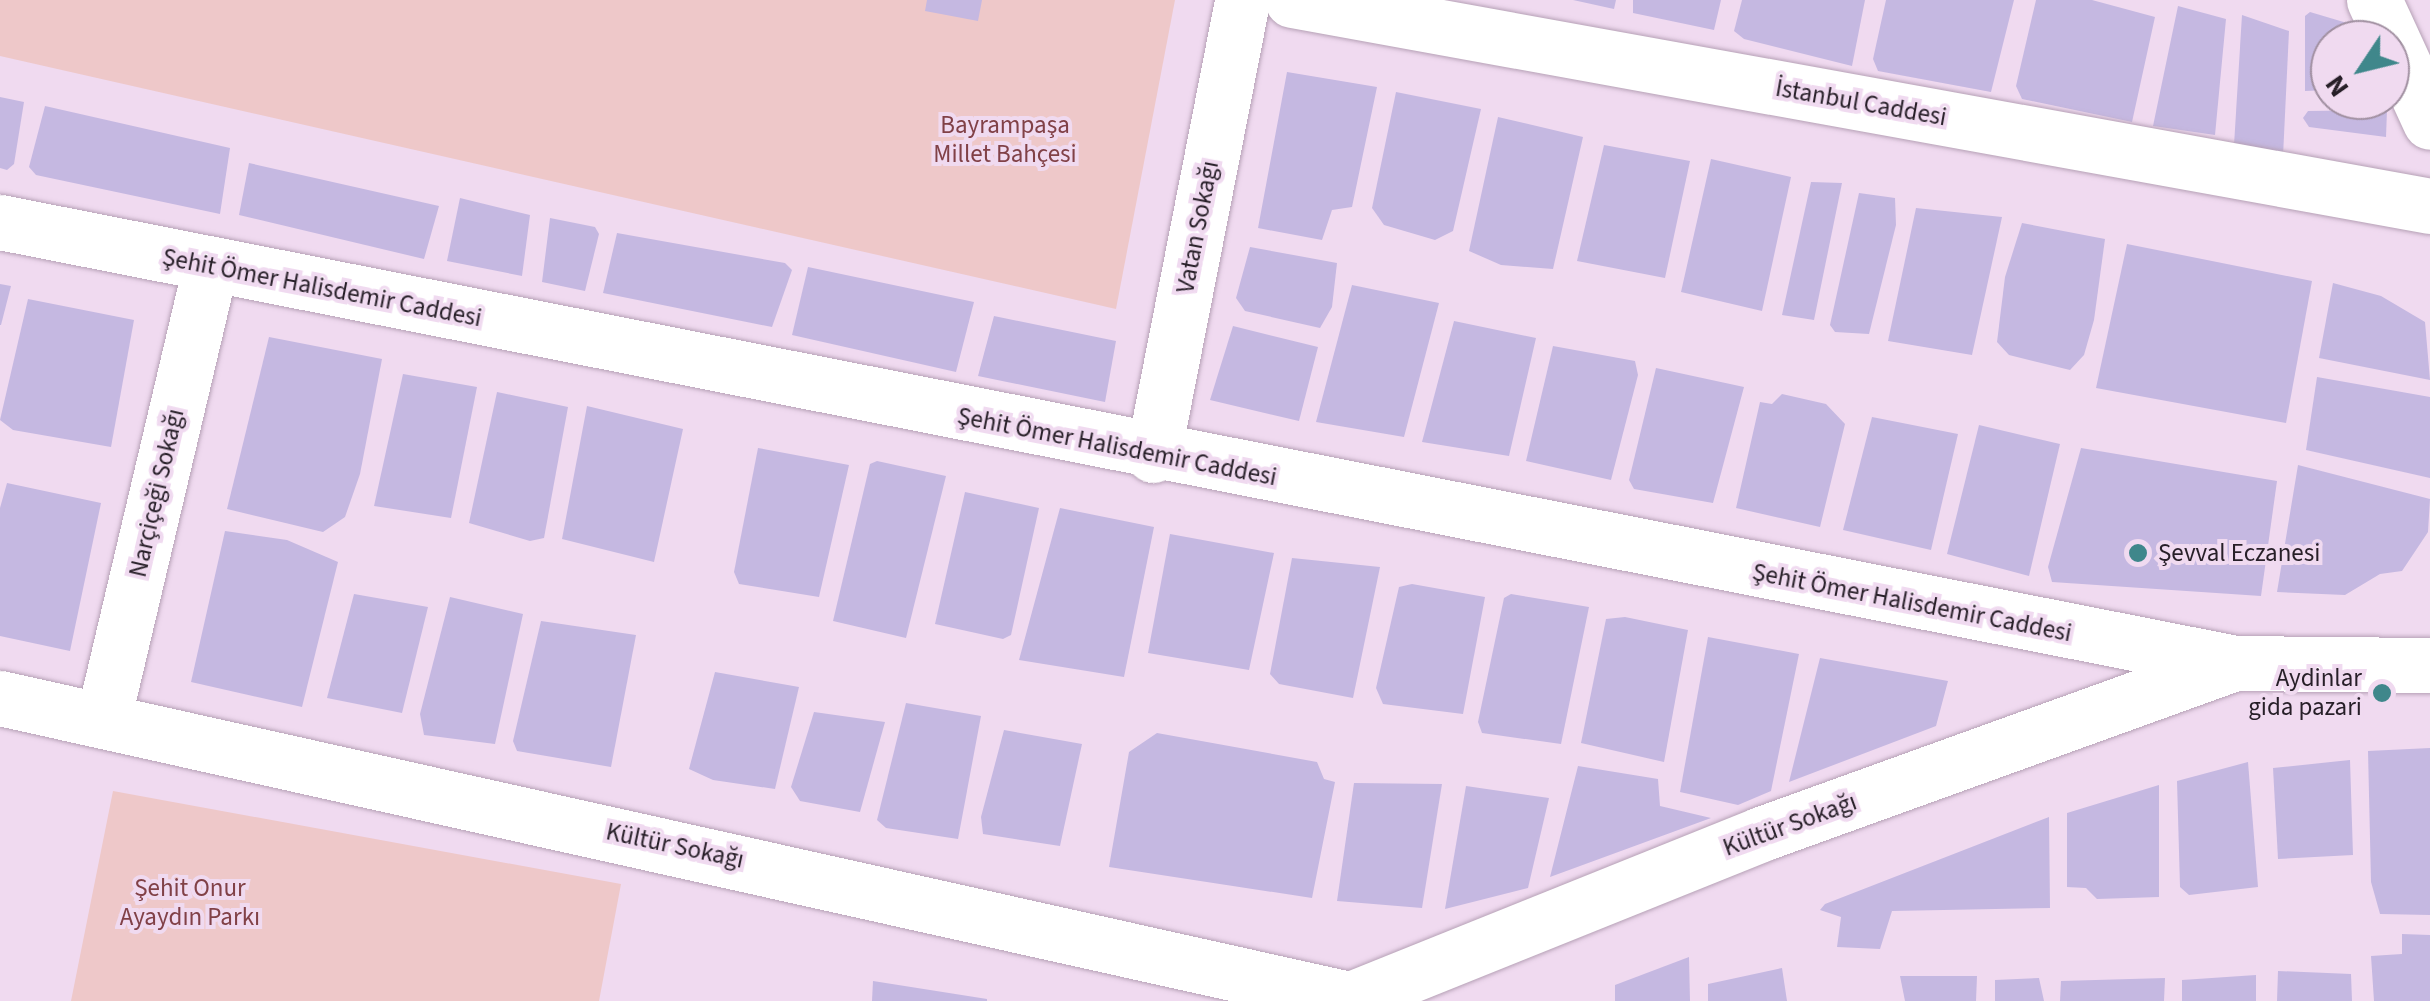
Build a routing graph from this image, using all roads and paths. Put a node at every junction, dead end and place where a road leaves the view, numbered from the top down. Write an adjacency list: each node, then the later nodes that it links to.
1 (1242, 0): 8 (street, Vatan Sokağı)
2 (1292, 0): 5 (street, İstanbul Caddesi)
3 (2374, 0): 4 (street)
4 (2430, 122)
5 (2430, 206)
6 (0, 222): 7 (street, Şehit Ömer Halisdemir Caddesi)
7 (210, 266): 8 (street, Şehit Ömer Halisdemir Caddesi); 12 (street, Narçiçeği Sokağı)
8 (1154, 455): 9 (street, Şehit Ömer Halisdemir Caddesi)
9 (2235, 663): 10 (street); 13 (street, Kültür Sokağı)
10 (2430, 665)
11 (0, 698): 12 (street, Kültür Sokağı)
12 (104, 720): 13 (street, Kültür Sokağı)
13 (1348, 1000)

